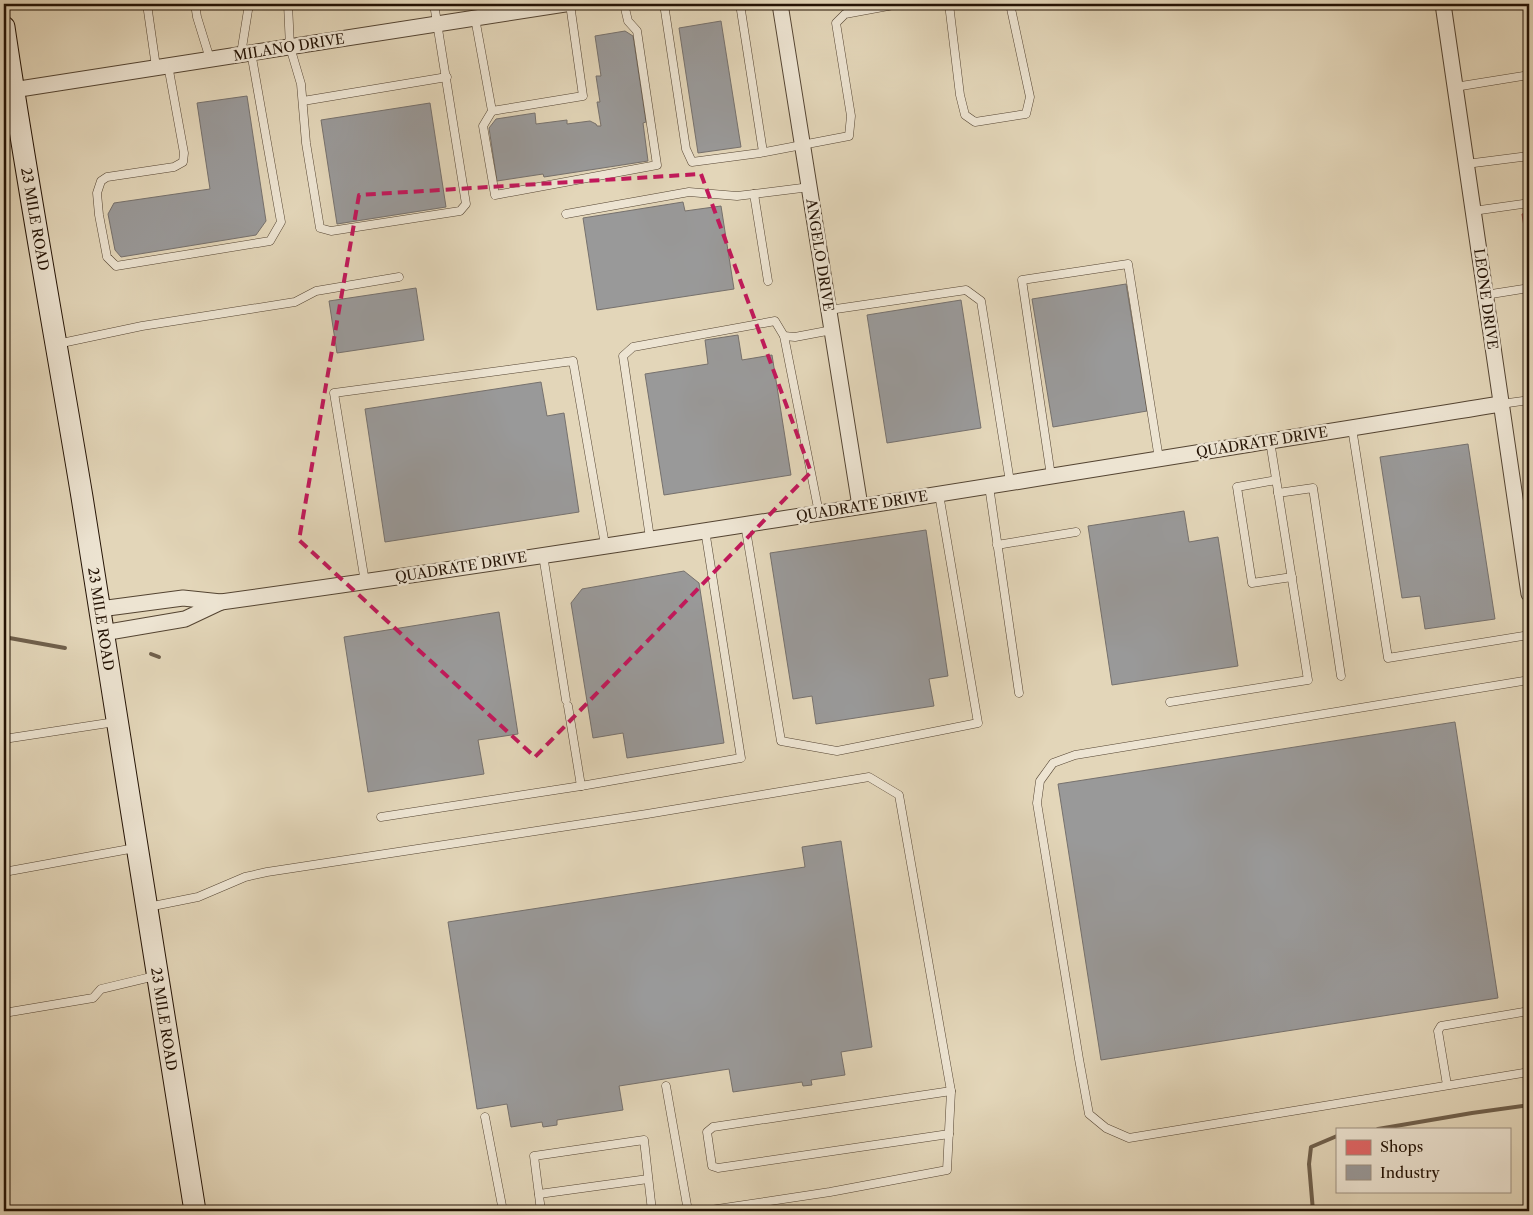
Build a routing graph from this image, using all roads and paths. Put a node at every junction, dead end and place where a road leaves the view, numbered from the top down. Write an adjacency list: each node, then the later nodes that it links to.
1 (147, 4): 23 (lane)
2 (195, 4): 22 (lane)
3 (249, 4): 21 (lane)
4 (288, 4): 20 (lane)
5 (434, 4): 18 (lane)
6 (565, 4): 16 (street, MILANO DRIVE)
7 (570, 4): 29 (lane)
8 (624, 4): 29 (lane)
9 (664, 4): 31 (lane)
10 (740, 4): 31 (lane)
11 (780, 4): 30 (street, ANGELO DRIVE)
12 (899, 4): 30 (lane)
13 (949, 4): 14 (lane)
14 (1010, 4)
15 (1443, 4): 26 (street, LEONE DRIVE)
16 (491, 9): 17 (street, MILANO DRIVE)
17 (475, 18): 18 (street, MILANO DRIVE); 29 (lane)
18 (438, 23): 20 (street, MILANO DRIVE); 25 (lane)
19 (4, 26): 27 (main road, 23 MILE ROAD)
20 (290, 46): 21 (street, MILANO DRIVE); 28 (lane)
21 (246, 53): 22 (street, MILANO DRIVE); 23 (lane)
22 (210, 59): 23 (street, MILANO DRIVE)
23 (162, 66): 27 (street, MILANO DRIVE)
24 (1529, 75): 26 (lane)
25 (446, 77): 28 (lane); 28 (lane)
26 (1455, 88): 33 (street, LEONE DRIVE)
27 (13, 90): 46 (main road, 23 MILE ROAD)
28 (302, 101)
29 (492, 111)
30 (803, 145): 31 (lane); 34 (street, ANGELO DRIVE)
31 (764, 152)
32 (1529, 156): 33 (lane)
33 (1466, 164): 37 (street, LEONE DRIVE)
34 (810, 187): 35 (lane); 43 (street, ANGELO DRIVE)
35 (754, 194): 38 (lane); 40 (lane)
36 (1529, 203): 37 (lane)
37 (1473, 211): 42 (street, LEONE DRIVE)
38 (566, 214)
39 (399, 277): 46 (lane)
40 (768, 281)
41 (1529, 288): 42 (lane)
42 (1485, 295): 48 (street, LEONE DRIVE)
43 (829, 310): 44 (street, ANGELO DRIVE); 54 (lane)
44 (832, 330): 45 (lane); 58 (street, ANGELO DRIVE)
45 (784, 336): 60 (lane); 64 (lane)
46 (57, 344): 72 (main road, 23 MILE ROAD)
47 (1529, 400): 48 (lane)
48 (1501, 404): 49 (street, QUADRATE DRIVE); 59 (street, LEONE DRIVE)
49 (1352, 428): 50 (street, QUADRATE DRIVE); 74 (lane)
50 (1270, 441): 51 (street, QUADRATE DRIVE); 53 (lane)
51 (1159, 458): 52 (street, QUADRATE DRIVE); 52 (lane)
52 (1051, 476): 54 (street, QUADRATE DRIVE)
53 (1276, 480): 56 (lane); 68 (lane)
54 (1010, 482): 55 (street, QUADRATE DRIVE)
55 (989, 486): 57 (street, QUADRATE DRIVE); 66 (lane)
56 (1278, 493): 68 (lane); 75 (lane)
57 (940, 494): 58 (street, QUADRATE DRIVE); 61 (lane)
58 (860, 506): 60 (street, QUADRATE DRIVE)
59 (1523, 509): 70 (street, LEONE DRIVE)
60 (819, 512): 61 (street, QUADRATE DRIVE)
61 (746, 524): 62 (street, QUADRATE DRIVE)
62 (705, 530): 64 (street, QUADRATE DRIVE); 81 (lane)
63 (1076, 532): 66 (lane)
64 (650, 538): 65 (street, QUADRATE DRIVE)
65 (605, 545): 67 (street, QUADRATE DRIVE); 69 (lane)
66 (998, 545): 77 (lane)
67 (543, 555): 69 (street, QUADRATE DRIVE); 81 (lane)
68 (1292, 577): 78 (lane)
69 (365, 582): 71 (street, QUADRATE DRIVE)
70 (1529, 594)
71 (221, 602): 72 (street, QUADRATE DRIVE); 73 (street, QUADRATE DRIVE)
72 (100, 609): 73 (main road, 23 MILE ROAD)
73 (103, 633): 79 (main road, 23 MILE ROAD)
74 (1529, 634)
75 (1341, 676)
76 (1529, 680): 90 (lane)
77 (1019, 693)
78 (1170, 702)
79 (117, 722): 80 (lane); 83 (main road, 23 MILE ROAD)
80 (4, 739)
81 (581, 786): 82 (lane)
82 (381, 817)
83 (137, 848): 84 (lane); 85 (main road, 23 MILE ROAD)
84 (4, 872)
85 (147, 908): 86 (main road, 23 MILE ROAD); 92 (lane)
86 (157, 976): 88 (lane); 97 (main road, 23 MILE ROAD)
87 (1529, 1011): 90 (lane)
88 (4, 1013)
89 (1529, 1072): 90 (lane)
90 (1447, 1085)
91 (666, 1086): 101 (lane)
92 (951, 1091): 94 (lane); 94 (lane)
93 (485, 1117): 98 (lane)
94 (949, 1134): 102 (lane)
95 (648, 1179): 96 (lane); 96 (lane); 100 (lane)
96 (538, 1194): 99 (lane)
97 (196, 1211)
98 (503, 1211)
99 (541, 1211)
100 (652, 1211)
101 (688, 1211)
102 (704, 1211)

